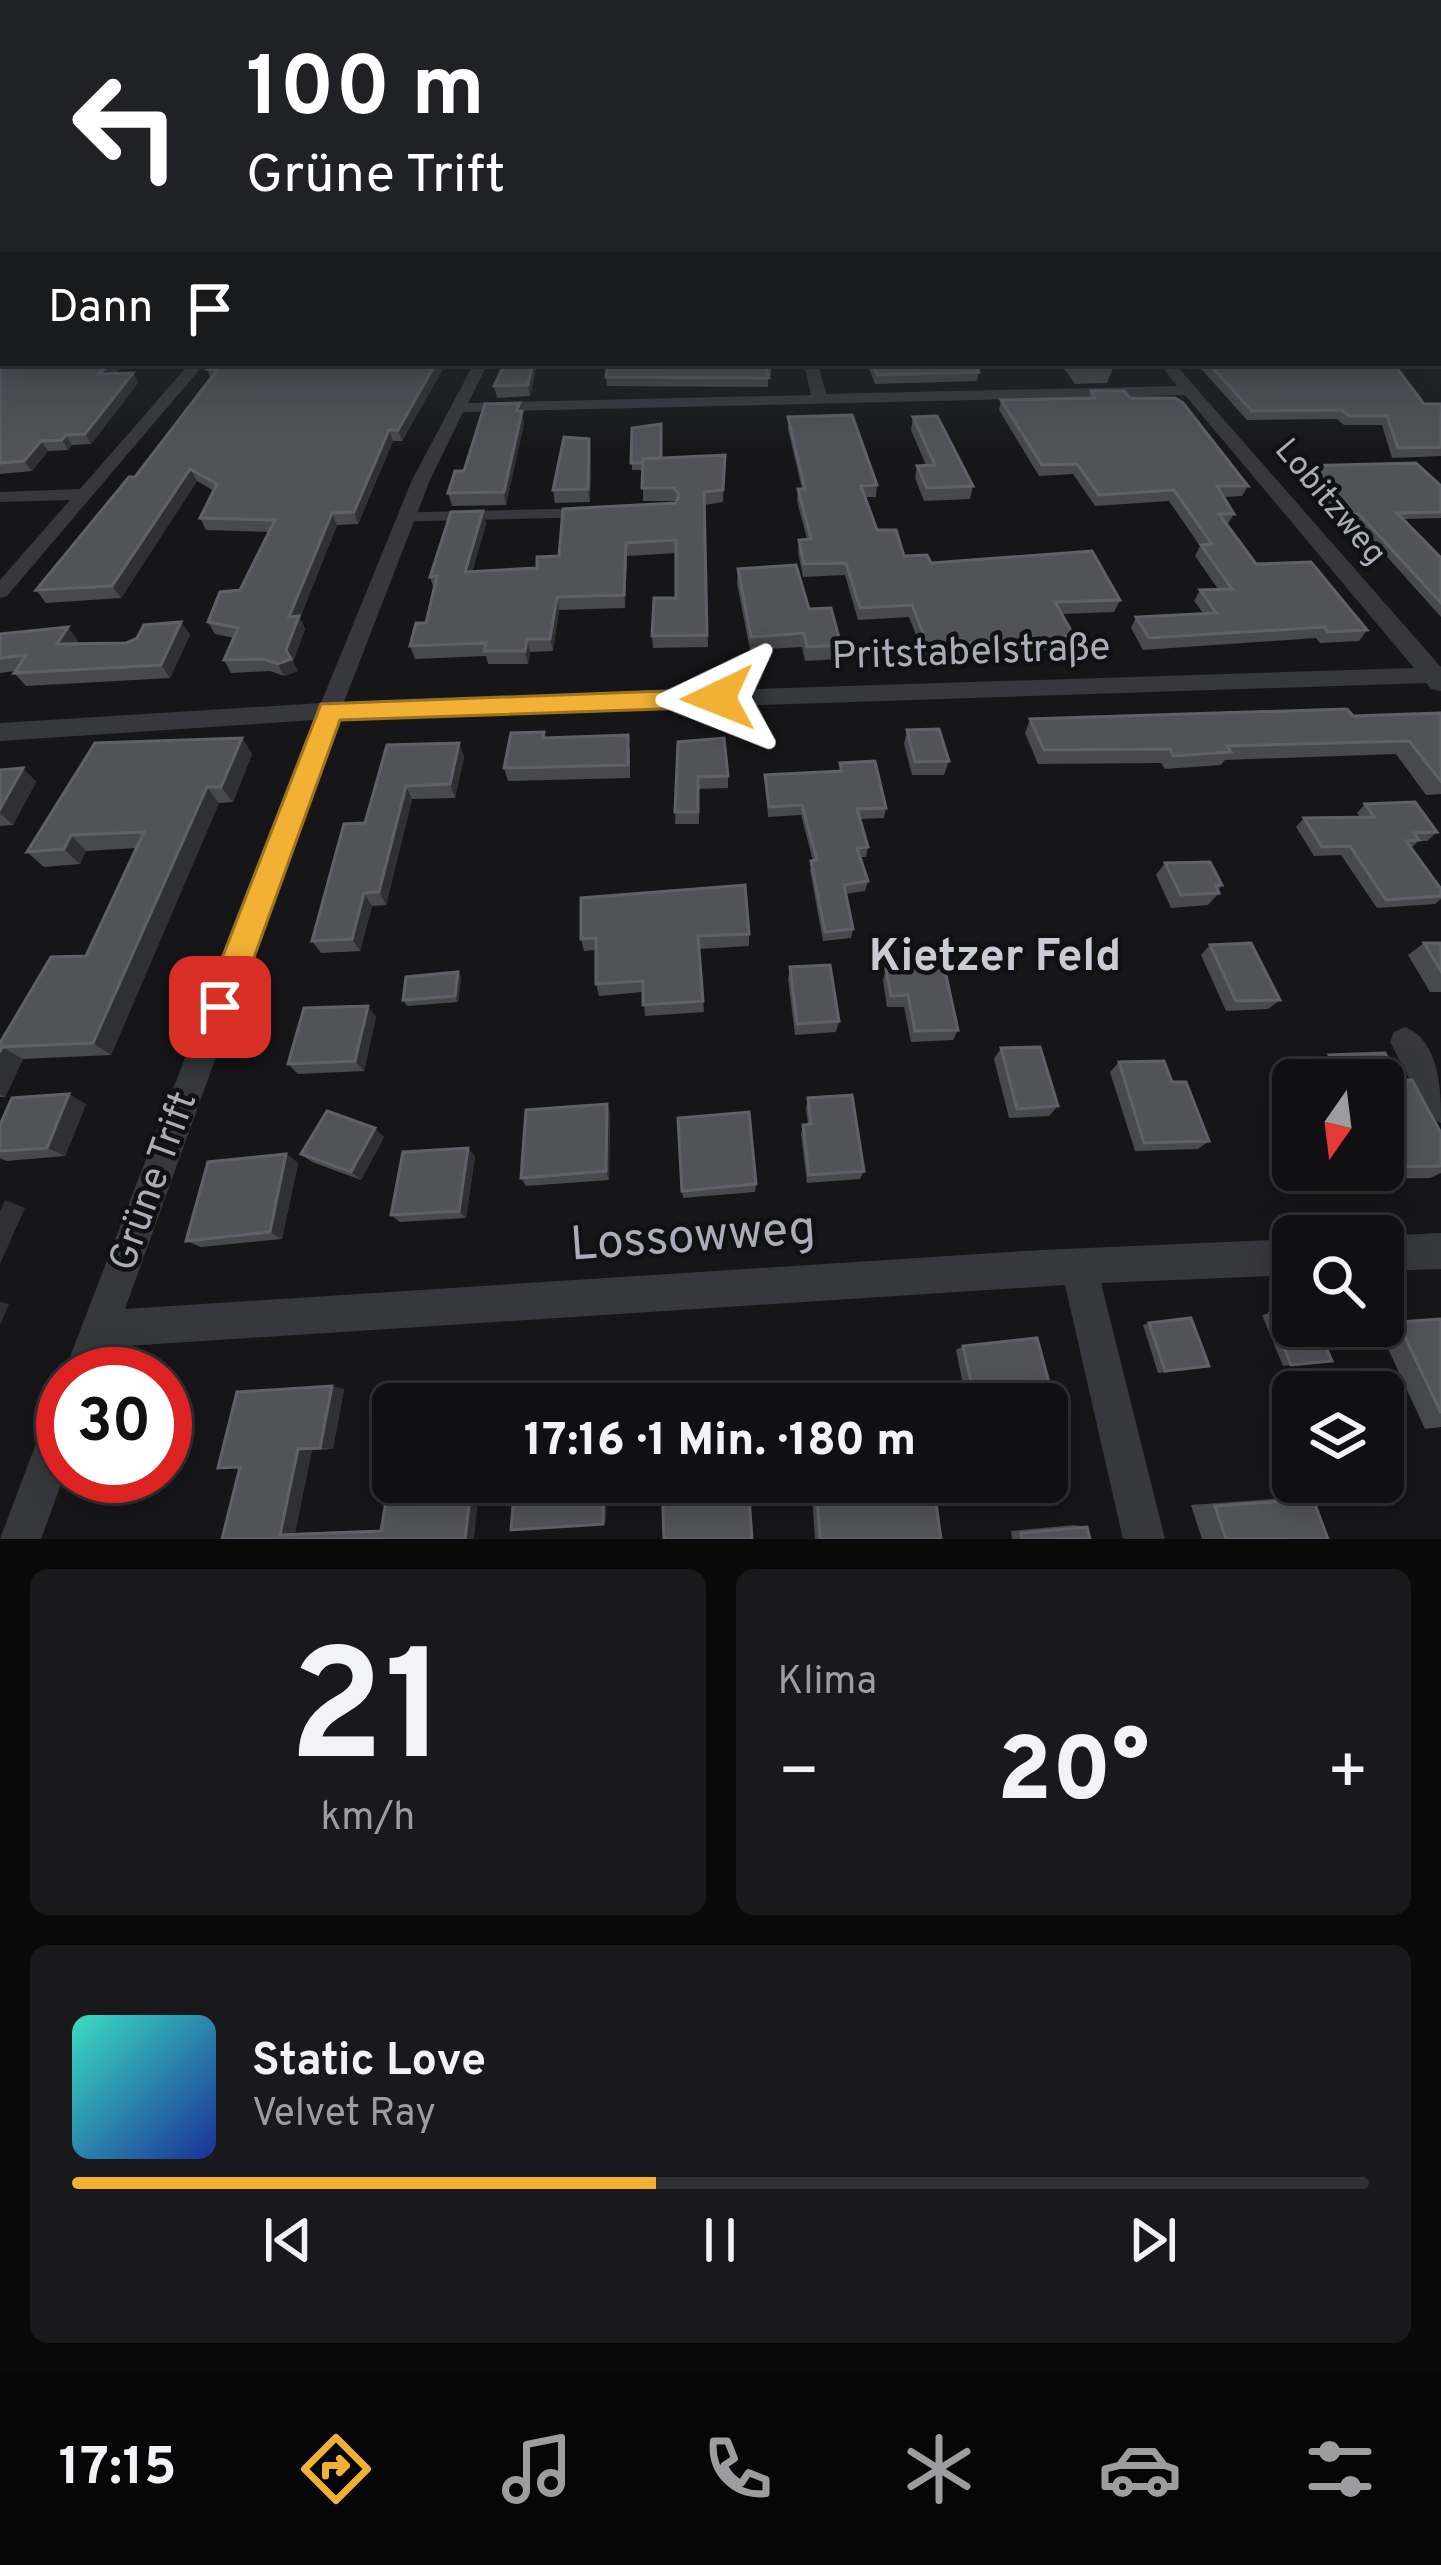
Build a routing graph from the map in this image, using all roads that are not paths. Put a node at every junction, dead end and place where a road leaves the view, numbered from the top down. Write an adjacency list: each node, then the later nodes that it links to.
1 (195, 366): 8 (street)
2 (479, 366): 7 (street, Grüne Trift)
3 (812, 366): 6 (street)
4 (1169, 366): 5 (street, Lobitzweg)
5 (1190, 390): 6 (street); 13 (street, Lobitzweg)
6 (820, 401): 7 (street)
7 (458, 407): 11 (street, Grüne Trift)
8 (87, 494): 9 (street); 12 (street)
9 (0, 497)
10 (586, 513): 11 (lane)
11 (405, 518): 14 (street, Grüne Trift)
12 (0, 592)
13 (1438, 679): 14 (street, Pritstabelstraße)
14 (330, 711): 15 (street, Pritstabelstraße); 22 (street, Grüne Trift)
15 (0, 732)
16 (1405, 1042): 17 (street)
17 (1441, 1107)
18 (1441, 1251): 19 (street)
19 (1404, 1252)
20 (1272, 1257): 21 (street, Lossowweg)
21 (1079, 1265): 22 (street, Lossowweg); 26 (street)
22 (100, 1329): 23 (street, Grüne Trift)
23 (93, 1347)
24 (36, 1496): 25 (street)
25 (20, 1539)
26 (1144, 1539)

